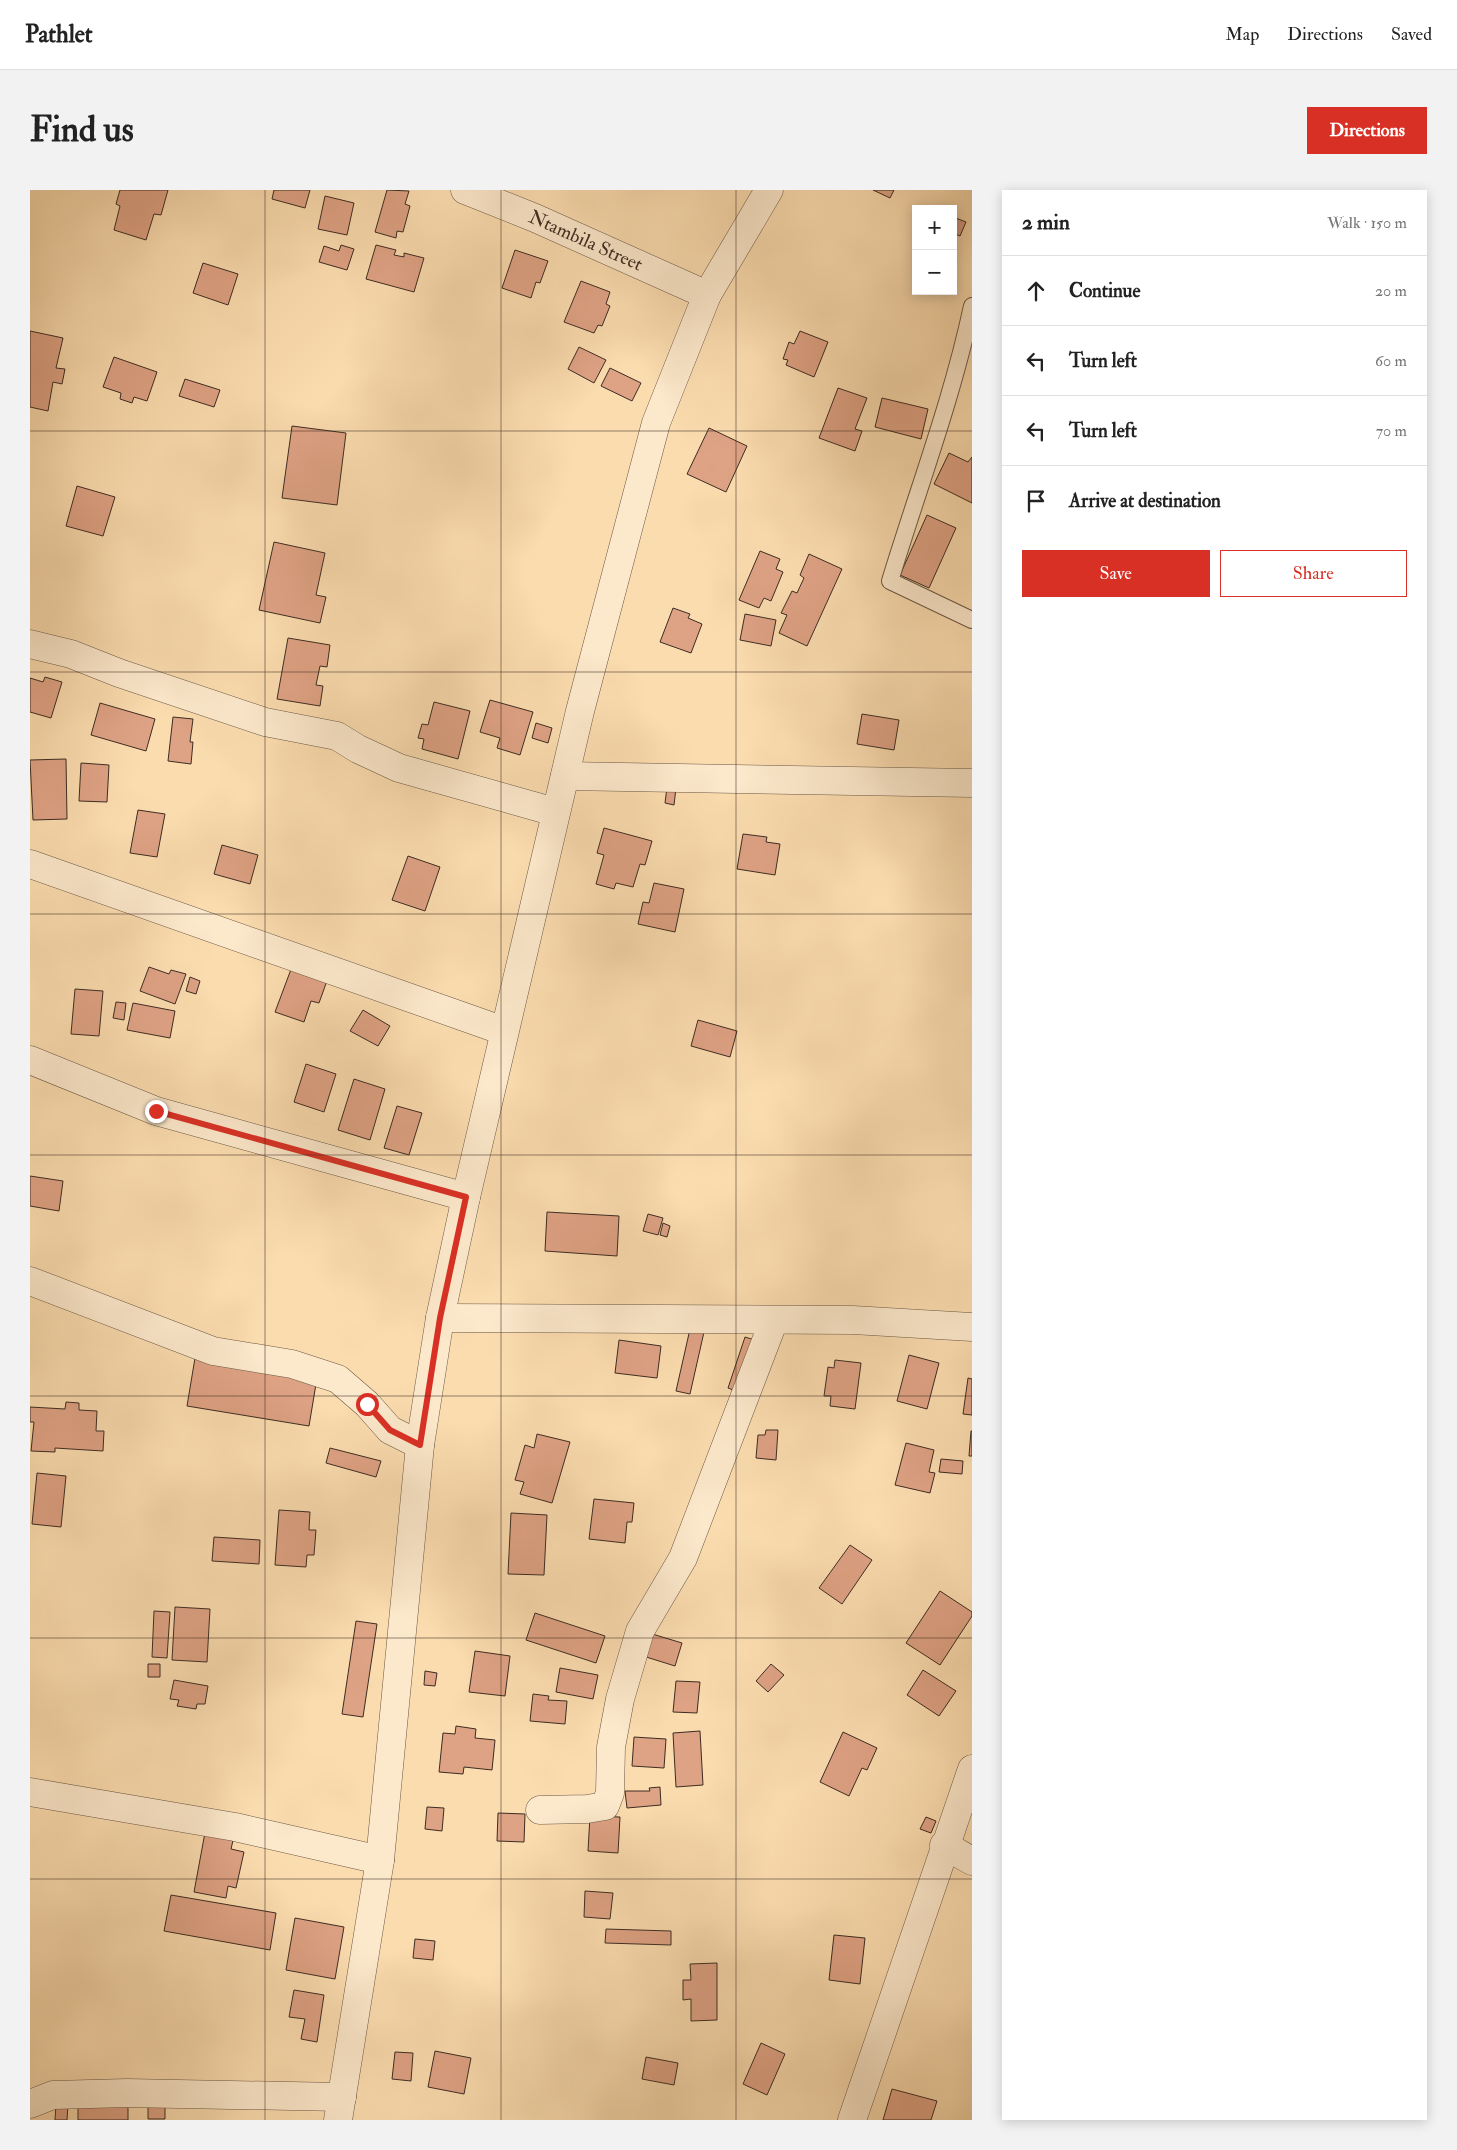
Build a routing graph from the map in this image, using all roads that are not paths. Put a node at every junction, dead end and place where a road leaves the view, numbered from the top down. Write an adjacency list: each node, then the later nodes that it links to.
1 (465, 190): 3 (street, Ntambila Street)
2 (770, 190): 3 (street)
3 (707, 295): 7 (street)
4 (972, 306): 5 (lane)
5 (972, 620)
6 (30, 644): 9 (street)
7 (565, 776): 8 (street); 9 (street)
8 (972, 784)
9 (555, 812): 11 (street)
10 (30, 864): 11 (street)
11 (504, 1031): 13 (street)
12 (30, 1060): 13 (street)
13 (466, 1197): 15 (street)
14 (30, 1281): 18 (street)
15 (440, 1318): 16 (street); 18 (street)
16 (774, 1320): 17 (street); 21 (street)
17 (972, 1327)
18 (420, 1445): 23 (street)
19 (972, 1768): 22 (street)
20 (30, 1792): 23 (street)
21 (540, 1810)
22 (944, 1845): 24 (street); 27 (street)
23 (380, 1860): 26 (street)
24 (972, 1861)
25 (30, 2104): 26 (street)
26 (343, 2113)
27 (852, 2120)

